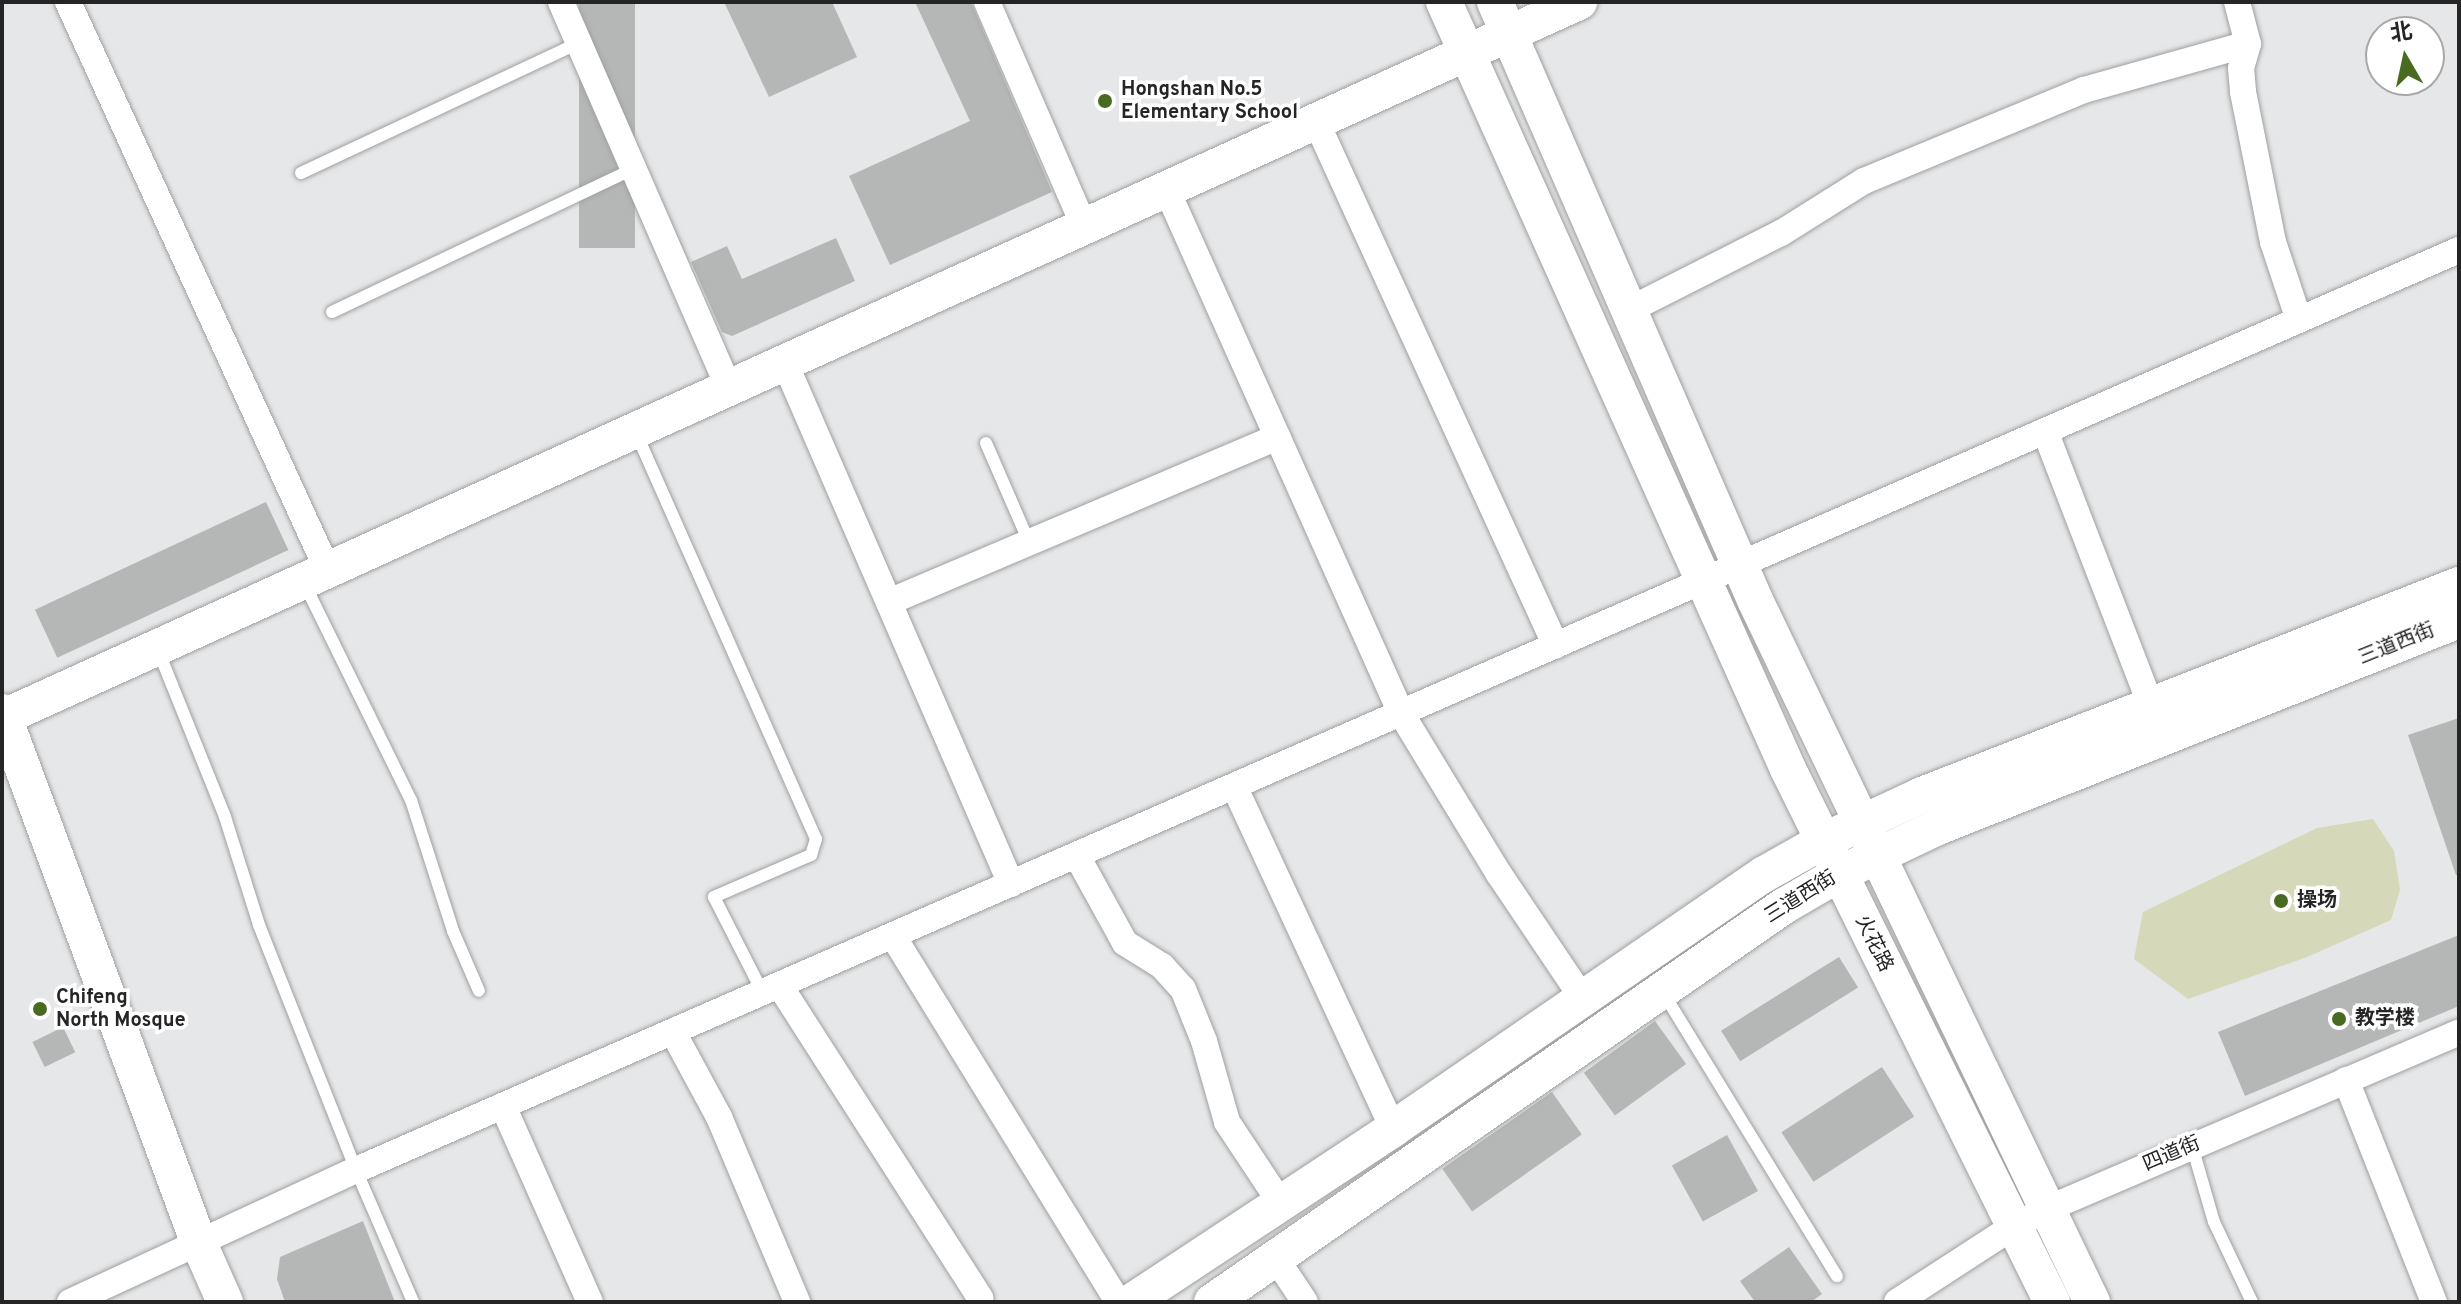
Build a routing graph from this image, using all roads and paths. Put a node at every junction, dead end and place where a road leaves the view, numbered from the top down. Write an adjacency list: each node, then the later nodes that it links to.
1 (68, 2): 28 (street)
2 (561, 2): 8 (street)
3 (987, 2): 15 (street)
4 (1444, 2): 10 (street, 火花路)
5 (1579, 2): 7 (street)
6 (2237, 2): 9 (street)
7 (1502, 18): 10 (street); 17 (street)
8 (579, 43): 12 (street); 13 (lane)
9 (2248, 44): 17 (street); 19 (street)
10 (1466, 51): 11 (street); 29 (street, 火花路)
11 (1315, 119): 14 (street); 33 (street)
12 (633, 169): 18 (lane); 21 (street)
13 (301, 173)
14 (1166, 188): 15 (street); 24 (street)
15 (1084, 226): 20 (street)
16 (2459, 250): 19 (street)
17 (1629, 310): 27 (street)
18 (332, 312)
19 (2299, 320): 22 (street)
20 (785, 363): 21 (street); 31 (street)
21 (729, 389): 23 (street)
22 (2045, 431): 27 (street); 35 (street)
23 (636, 432): 28 (street); 46 (lane)
24 (1277, 437): 26 (street); 36 (street)
25 (986, 443): 26 (lane)
26 (1029, 542): 31 (street)
27 (1740, 565): 29 (street); 39 (street)
28 (316, 576): 34 (street); 47 (lane)
29 (1702, 581): 33 (street); 40 (street, 火花路)
30 (2459, 585): 35 (street)
31 (889, 602): 44 (street)
32 (2459, 620): 41 (street, 三道西街)
33 (1556, 646): 36 (street)
34 (157, 648): 37 (street); 56 (lane)
35 (2151, 706): 39 (street)
36 (1401, 713): 38 (street); 49 (street)
37 (3, 714): 60 (street)
38 (1235, 788): 42 (street); 54 (street)
39 (1859, 823): 40 (street); 41 (street)
40 (1823, 841): 43 (street, 火花路); 49 (street)
41 (1875, 855): 43 (street, 三道西街); 58 (street)
42 (1077, 856): 44 (street); 57 (street)
43 (1839, 874): 48 (street, 三道西街); 59 (street, 火花路)
44 (1011, 884): 45 (street)
45 (893, 936): 46 (street); 69 (street)
46 (771, 989): 50 (street); 63 (street)
47 (479, 991)
48 (1663, 991): 61 (street, 三道西街); 62 (lane)
49 (1583, 999): 54 (street)
50 (673, 1032): 53 (street); 68 (street)
51 (2459, 1032): 52 (street, 四道街)
52 (2346, 1080): 55 (street, 四道街); 77 (street)
53 (503, 1106): 56 (street); 67 (street)
54 (1393, 1129): 57 (street)
55 (2192, 1146): 58 (street, 四道街); 76 (lane)
56 (356, 1170): 60 (street); 66 (lane)
57 (1280, 1202): 70 (street)
58 (2047, 1209): 59 (street, 四道街); 75 (street)
59 (2014, 1226): 73 (street, 四道街); 74 (street, 火花路)
60 (198, 1241): 64 (street); 65 (street)
61 (1277, 1260): 71 (street, 三道西街); 72 (street)
62 (1837, 1276)
63 (980, 1298)
64 (70, 1302)
65 (225, 1302)
66 (413, 1302)
67 (590, 1302)
68 (797, 1302)
69 (1118, 1302)
70 (1131, 1302)
71 (1212, 1302)
72 (1305, 1302)
73 (1897, 1302)
74 (2052, 1302)
75 (2092, 1302)
76 (2252, 1302)
77 (2434, 1302)

